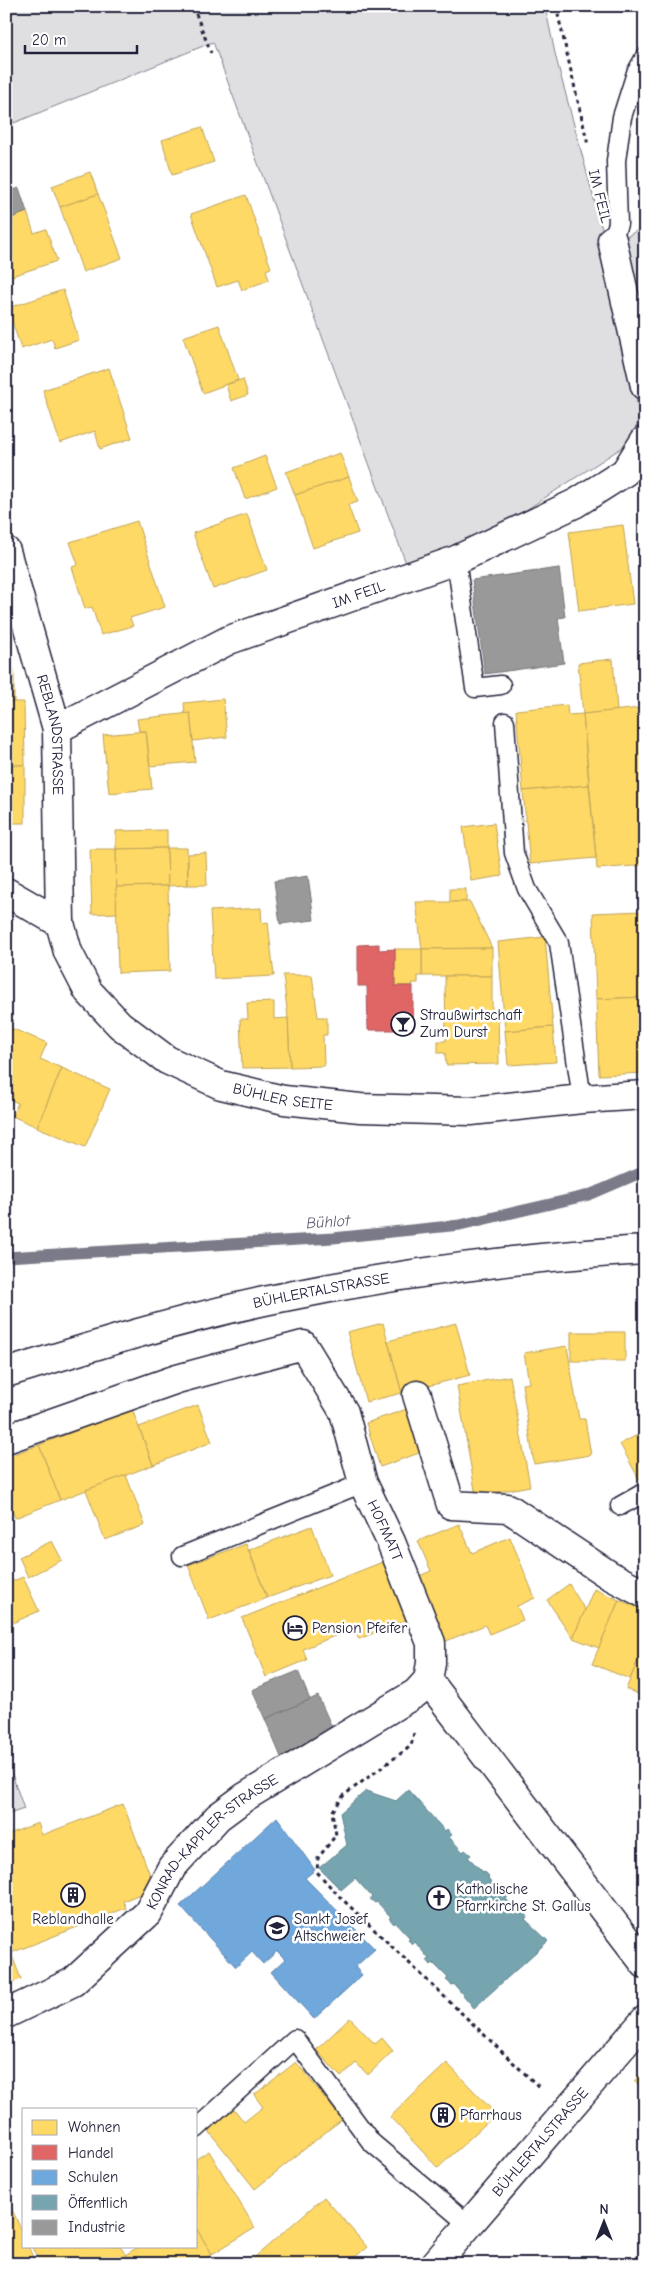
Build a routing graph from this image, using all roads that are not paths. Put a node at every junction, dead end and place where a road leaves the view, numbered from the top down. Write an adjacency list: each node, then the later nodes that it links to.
1 (645, 57): 2 (lane)
2 (612, 240): 3 (street, IM FEIL)
3 (645, 386)
4 (645, 440): 6 (street, IM FEIL)
5 (6, 552): 9 (street, REBLANDSTRASSE)
6 (456, 560): 7 (lane); 9 (street, IM FEIL)
7 (501, 685)
8 (505, 722): 13 (lane)
9 (58, 729): 11 (street, REBLANDSTRASSE)
10 (6, 892): 11 (street)
11 (60, 923): 13 (street, BÜHLER SEITE)
12 (645, 1095): 13 (street, BÜHLER SEITE)
13 (582, 1099)
14 (645, 1250): 15 (street, BÜHLERTALSTRASSE)
15 (6, 1372)
16 (417, 1395): 22 (street)
17 (6, 1439): 18 (street, HOFMATT)
18 (364, 1483): 21 (lane); 23 (street, HOFMATT)
19 (645, 1492): 20 (lane)
20 (620, 1506)
21 (182, 1556)
22 (645, 1594)
23 (422, 1686): 24 (street); 25 (street, KONRAD-KAPPLER-STRASSE)
24 (645, 1964)
25 (6, 2014)
26 (645, 2020): 28 (street, BÜHLERTALSTRASSE)
27 (198, 2127): 28 (lane)
28 (468, 2224): 29 (street, BÜHLERTALSTRASSE)
29 (435, 2264)

